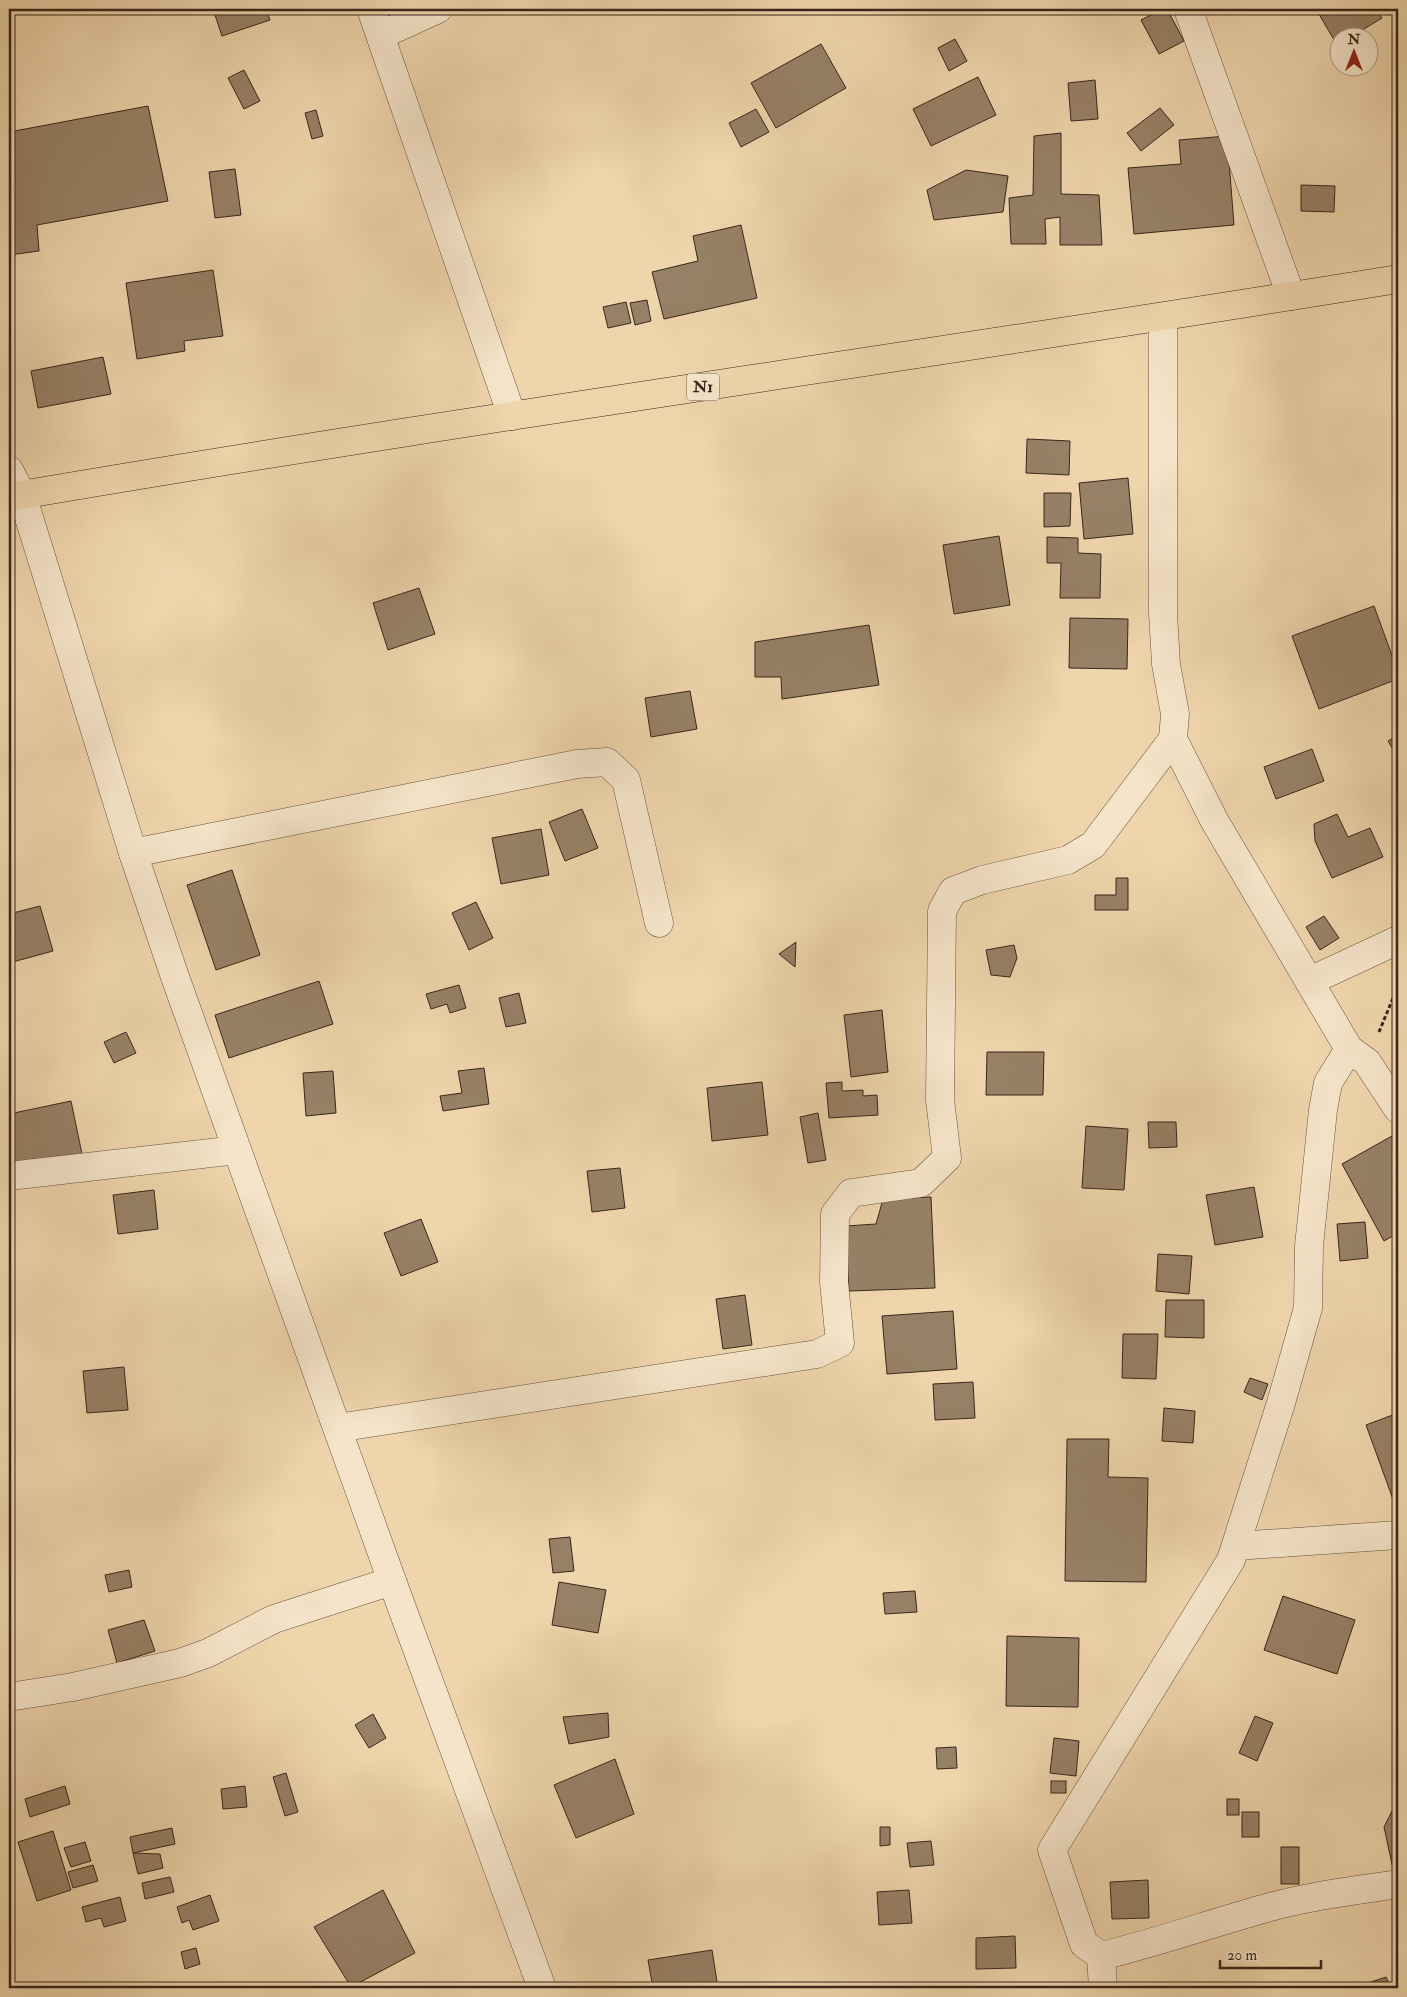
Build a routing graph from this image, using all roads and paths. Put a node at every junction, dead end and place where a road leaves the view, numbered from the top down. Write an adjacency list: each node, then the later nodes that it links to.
1 (370, 9): 4 (street)
2 (438, 9): 4 (street)
3 (1188, 9): 6 (street)
4 (381, 35): 8 (street)
5 (1398, 279): 6 (highway, N1)
6 (1291, 296): 7 (highway, N1)
7 (1163, 317): 8 (highway, N1); 11 (street)
8 (512, 416): 10 (highway, N1)
9 (9, 470): 10 (street)
10 (15, 496): 12 (street)
11 (1173, 739): 15 (street); 21 (street)
12 (133, 852): 13 (street); 19 (street)
13 (659, 923)
14 (1398, 940): 15 (street)
15 (1310, 981): 17 (street)
16 (1398, 986): 17 (path)
17 (1358, 1056): 18 (street); 23 (street)
18 (1398, 1109)
19 (237, 1150): 20 (street); 21 (street)
20 (9, 1176)
21 (337, 1428): 24 (street)
22 (1398, 1535): 23 (street)
23 (1236, 1546): 27 (street)
24 (392, 1581): 25 (street); 28 (street)
25 (9, 1696)
26 (1398, 1884): 27 (street)
27 (1101, 1956): 29 (street)
28 (542, 1988)
29 (1103, 1988)

